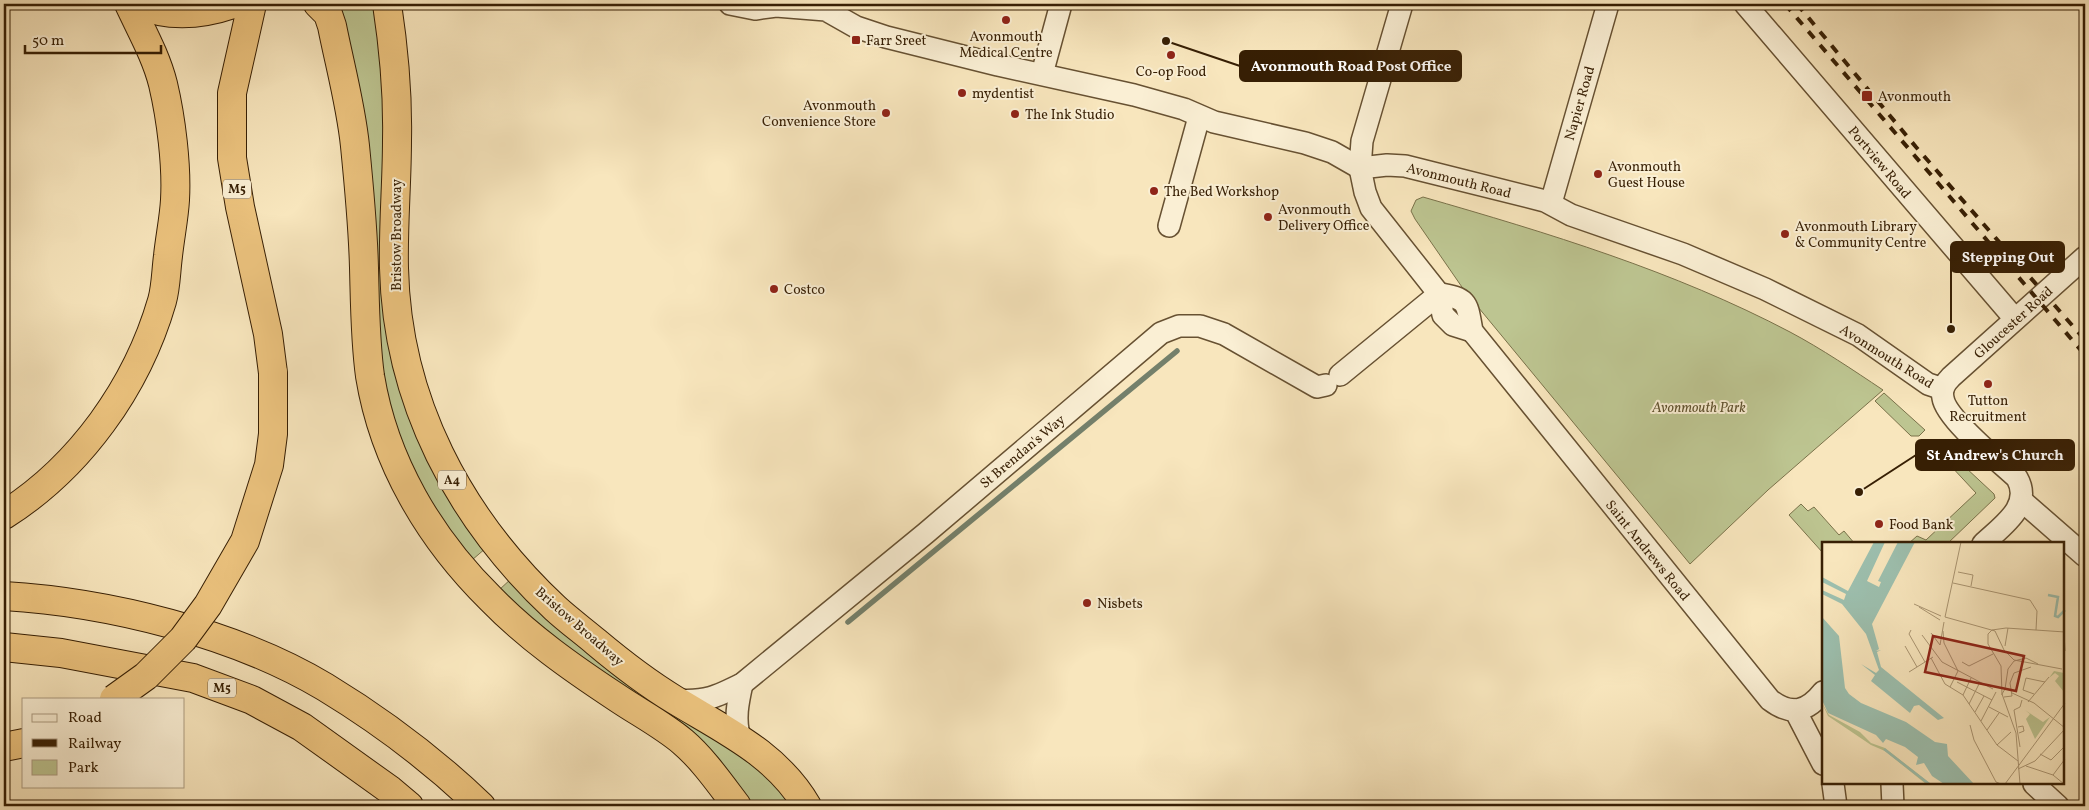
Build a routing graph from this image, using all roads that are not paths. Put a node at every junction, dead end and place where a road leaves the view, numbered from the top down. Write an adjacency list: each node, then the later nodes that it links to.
1 (129, 4): 24 (highway)
2 (138, 4): 3 (highway)
3 (233, 4)
4 (252, 4): 31 (highway, M5, bridge)
5 (318, 4): 43 (highway)
6 (387, 4): 32 (highway, Bristow Broadway / A4)
7 (730, 4): 12 (street)
8 (1061, 4): 14 (street)
9 (1402, 4): 16 (street)
10 (1608, 4): 17 (street, Napier Road)
11 (1745, 4): 21 (street, Portview Road)
12 (774, 5): 13 (street)
13 (838, 10): 14 (street)
14 (1042, 74): 15 (street)
15 (1199, 117): 16 (street); 18 (street)
16 (1360, 168): 17 (street, Avonmouth Road); 20 (street)
17 (1551, 203): 22 (street, Avonmouth Road)
18 (1169, 226)
19 (2085, 257): 21 (street, Gloucester Road)
20 (1439, 294): 29 (street, St Brendan's Way); 33 (street, Saint Andrews Road)
21 (2015, 319): 22 (street, Gloucester Road)
22 (1943, 390): 23 (street)
23 (2021, 500): 25 (street); 26 (street)
24 (4, 515)
25 (1985, 542)
26 (2085, 556)
27 (4, 596): 42 (highway)
28 (4, 647): 41 (highway, M5)
29 (742, 684): 32 (street, St Brendan's Way); 34 (street)
30 (1822, 693): 33 (street)
31 (115, 698)
32 (676, 700): 34 (highway, Bristow Broadway / A4)
33 (1795, 710): 37 (street)
34 (740, 738): 44 (highway, Bristow Broadway / A4)
35 (22, 743): 36 (highway)
36 (4, 747)
37 (1822, 762)
38 (1833, 785): 45 (street)
39 (1892, 785): 46 (street)
40 (2035, 785): 47 (street)
41 (409, 806)
42 (481, 806)
43 (737, 806)
44 (807, 806)
45 (1836, 806)
46 (1893, 806)
47 (2058, 806)

